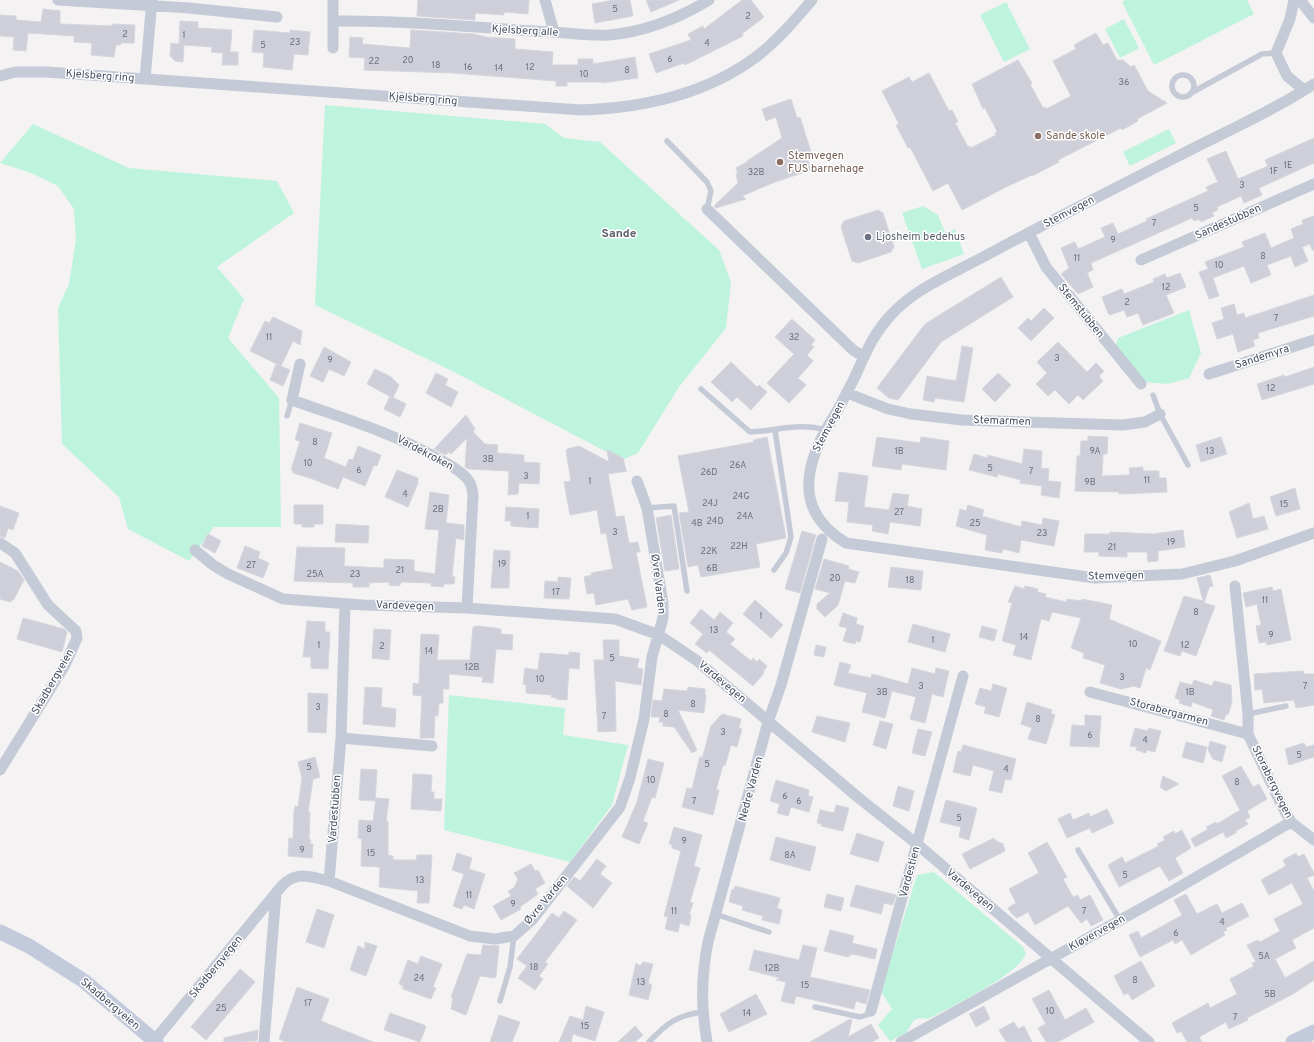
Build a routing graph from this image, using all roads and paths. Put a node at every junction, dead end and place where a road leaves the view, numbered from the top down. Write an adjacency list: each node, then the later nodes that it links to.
1 (58, 0): 8 (street)
2 (333, 0): 11 (street)
3 (545, 0): 12 (street)
4 (708, 0): 12 (street, Kjelsberg alle)
5 (1294, 0): 14 (street)
6 (1300, 0): 10 (street)
7 (810, 1): 16 (street, Kjelsberg ring)
8 (152, 3): 9 (street); 16 (street)
9 (277, 17)
10 (1314, 18)
11 (334, 21): 12 (street, Kjelsberg alle); 13 (street)
12 (554, 32)
13 (333, 48)
14 (1276, 53): 17 (street); 18 (lane)
15 (0, 76): 16 (street, Kjelsberg ring)
16 (145, 79)
17 (1311, 86): 22 (street, Stemvegen)
18 (1191, 93)
19 (667, 141): 21 (lane)
20 (1314, 184): 23 (street, Sandestubben)
21 (707, 209): 25 (street)
22 (1029, 233): 25 (street, Stemvegen); 28 (street, Stemstubben)
23 (1141, 260)
24 (1314, 340): 27 (street, Sandemyra)
25 (863, 356): 30 (street, Stemvegen)
26 (300, 364): 32 (street)
27 (1209, 374)
28 (1141, 384)
29 (701, 388): 35 (lane)
30 (847, 393): 33 (street, Stemarmen); 36 (street, Stemvegen)
31 (1153, 395): 33 (lane)
32 (292, 400): 34 (lane); 48 (street, Vardekroken)
33 (1160, 414): 37 (lane)
34 (287, 416)
35 (775, 430): 36 (lane); 44 (lane)
36 (825, 430): 40 (street, Stemvegen)
37 (1188, 465)
38 (637, 481): 39 (street, Øvre Varden)
39 (647, 508): 46 (lane); 49 (street, Øvre Varden)
40 (1314, 532)
41 (822, 539): 54 (street, Nedre Varden)
42 (0, 543): 58 (street, Skadbergveien)
43 (195, 550): 47 (street, Vardevegen)
44 (774, 570)
45 (1235, 586): 53 (street, Storabergvegen)
46 (687, 591)
47 (345, 604): 48 (street, Vardevegen); 56 (street, Vardestubben)
48 (467, 608): 49 (street, Vardevegen)
49 (659, 635): 54 (street, Vardevegen); 69 (street, Øvre Varden)
50 (963, 676): 61 (street, Vardestien)
51 (1090, 692): 55 (street, Storabergarmen)
52 (1286, 706): 53 (lane)
53 (1248, 714): 55 (street, Storabergvegen)
54 (768, 722): 61 (street, Vardevegen); 65 (street, Nedre Varden)
55 (1248, 734): 59 (street, Storabergvegen)
56 (341, 738): 57 (street); 63 (street, Vardestubben)
57 (432, 746)
58 (0, 770)
59 (1291, 822): 60 (street, Storabergvegen); 66 (street, Kløvervegen)
60 (1314, 840)
61 (917, 844): 70 (street, Vardevegen); 73 (street, Vardestien)
62 (1078, 850): 66 (lane)
63 (329, 881): 64 (street); 69 (street)
64 (276, 893): 76 (street, Skadbergvegen); 77 (street)
65 (715, 914): 68 (lane); 74 (street, Nedre Varden)
66 (1120, 920): 70 (street, Kløvervegen)
67 (0, 932): 76 (street, Skadbergveien)
68 (769, 932)
69 (514, 936): 71 (lane)
70 (1051, 958): 80 (street, Kløvervegen); 81 (street, Vardevegen)
71 (500, 1001)
72 (815, 1007): 73 (lane, Vardestien)
73 (871, 1011)
74 (702, 1012): 78 (lane); 79 (street, Nedre Varden)
75 (1314, 1032): 82 (street)
76 (155, 1041)
77 (264, 1042)
78 (649, 1042)
79 (707, 1042)
80 (901, 1042)
81 (1149, 1042)
82 (1293, 1042)

